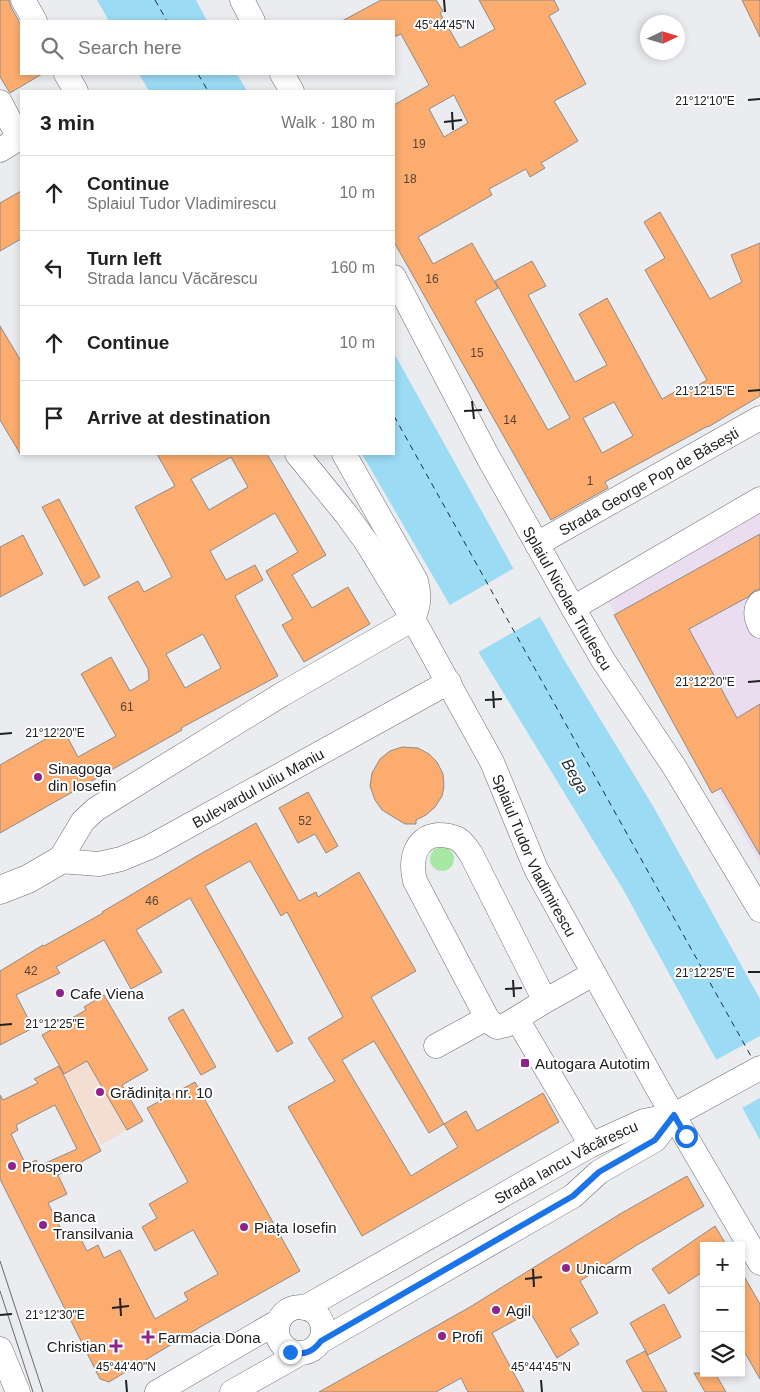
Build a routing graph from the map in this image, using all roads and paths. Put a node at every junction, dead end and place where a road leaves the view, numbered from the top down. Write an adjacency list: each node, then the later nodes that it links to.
1 (23, 0): 2 (street)
2 (34, 20)
3 (67, 75): 5 (street)
4 (283, 75): 6 (street)
5 (75, 90)
6 (291, 90)
7 (0, 102): 8 (street)
8 (13, 142)
9 (395, 279): 14 (street, Splaiul Nicolae Titulescu)
10 (760, 418): 14 (street, Strada George Pop de Băsești)
11 (298, 455): 17 (street, Splaiul Tudor Vladimirescu)
12 (345, 455): 17 (street)
13 (760, 499): 16 (street)
14 (537, 544): 16 (street, Splaiul Nicolae Titulescu)
15 (760, 603): 18 (street)
16 (573, 608): 21 (street, Splaiul Nicolae Titulescu)
17 (413, 619): 19 (street, Splaiul Tudor Vladimirescu); 20 (street)
18 (760, 626)
19 (449, 682): 20 (street, Bulevardul Iuliu Maniu); 26 (street, Splaiul Tudor Vladimirescu)
20 (59, 861): 22 (main road)
21 (752, 878): 25 (street, Splaiul Nicolae Titulescu)
22 (28, 879): 23 (main road); 24 (main road)
23 (0, 890)
24 (0, 902)
25 (760, 910)
26 (593, 974): 27 (street); 32 (street, Splaiul Tudor Vladimirescu)
27 (545, 1001): 28 (street); 29 (street)
28 (487, 1018): 29 (street); 30 (street)
29 (517, 1019): 33 (street)
30 (436, 1046)
31 (760, 1068): 32 (street)
32 (674, 1115): 33 (street, Strada Iancu Văcărescu); 34 (street, Splaiul Tudor Vladimirescu); 37 (street, Strada Iancu Văcărescu)
33 (591, 1145): 35 (street, Strada Iancu Văcărescu)
34 (760, 1263)
35 (304, 1308): 36 (street); 37 (street)
36 (279, 1321): 39 (street); 41 (street)
37 (321, 1341): 39 (street)
38 (0, 1349): 40 (street)
39 (299, 1354): 42 (street)
40 (18, 1392)
41 (157, 1392)
42 (232, 1392)

